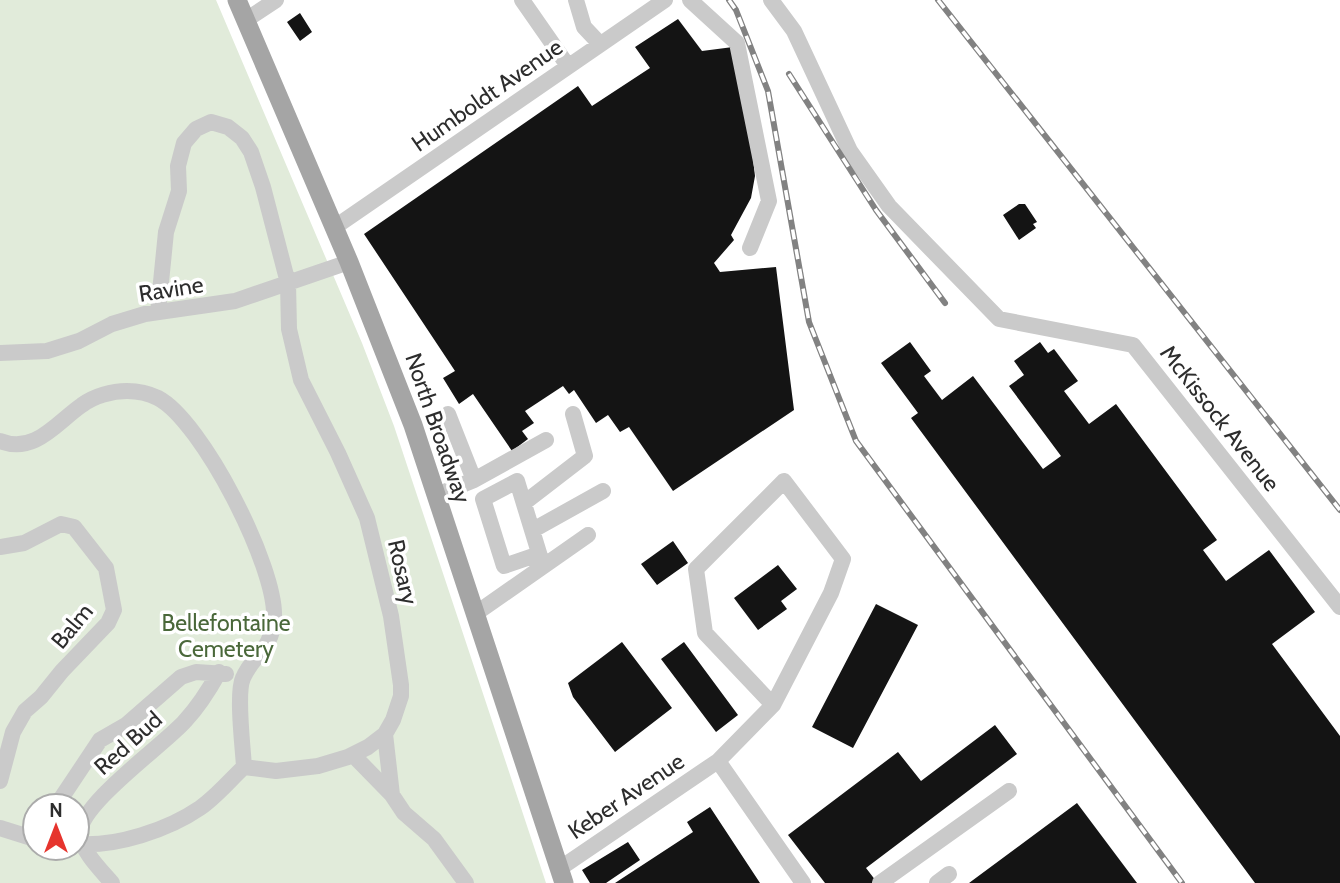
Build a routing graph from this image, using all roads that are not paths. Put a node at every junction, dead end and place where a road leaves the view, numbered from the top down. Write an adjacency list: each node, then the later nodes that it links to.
1 (237, 0): 8 (main road, North Broadway)
2 (276, 0): 8 (street)
3 (522, 0): 10 (street)
4 (576, 0): 9 (street)
5 (665, 0): 9 (street, Humboldt Avenue)
6 (691, 0): 12 (street)
7 (771, 0): 29 (street, McKissock Avenue)
8 (246, 20): 11 (main road, North Broadway)
9 (600, 44): 10 (street, Humboldt Avenue)
10 (568, 66): 11 (street, Humboldt Avenue)
11 (335, 227): 13 (main road, North Broadway)
12 (750, 248)
13 (349, 262): 14 (street, Ravine); 23 (main road, North Broadway)
14 (288, 283): 15 (street, Ravine); 15 (street, Rosary); 34 (street, Rosary)
15 (158, 312): 16 (street, Ravine)
16 (0, 354)
17 (448, 414): 21 (street)
18 (573, 414): 24 (street)
19 (547, 440): 21 (street)
20 (0, 442): 32 (street)
21 (474, 480): 23 (street)
22 (603, 491): 25 (street)
23 (436, 495): 30 (main road, North Broadway)
24 (524, 503): 25 (street); 28 (street)
25 (533, 530): 28 (street)
26 (588, 535): 28 (street)
27 (0, 547): 38 (street, Balm)
28 (541, 560): 30 (street)
29 (1340, 607)
30 (475, 614): 47 (main road, North Broadway)
31 (219, 672): 32 (street); 40 (street); 42 (street, Red Bud)
32 (243, 676): 37 (street)
33 (773, 705): 33 (street, Keber Avenue); 36 (street, Keber Avenue)
34 (385, 734): 35 (street); 41 (street)
35 (353, 755): 37 (street); 41 (street)
36 (718, 761): 47 (street, Keber Avenue); 50 (street)
37 (244, 767): 45 (street)
38 (0, 781)
39 (1009, 790): 51 (street)
40 (65, 792)
41 (392, 795): 49 (street)
42 (91, 809)
43 (0, 828): 44 (street)
44 (21, 832)
45 (91, 843)
46 (91, 857): 48 (street)
47 (561, 876)
48 (112, 883)
49 (466, 883)
50 (803, 883)
51 (880, 883)

